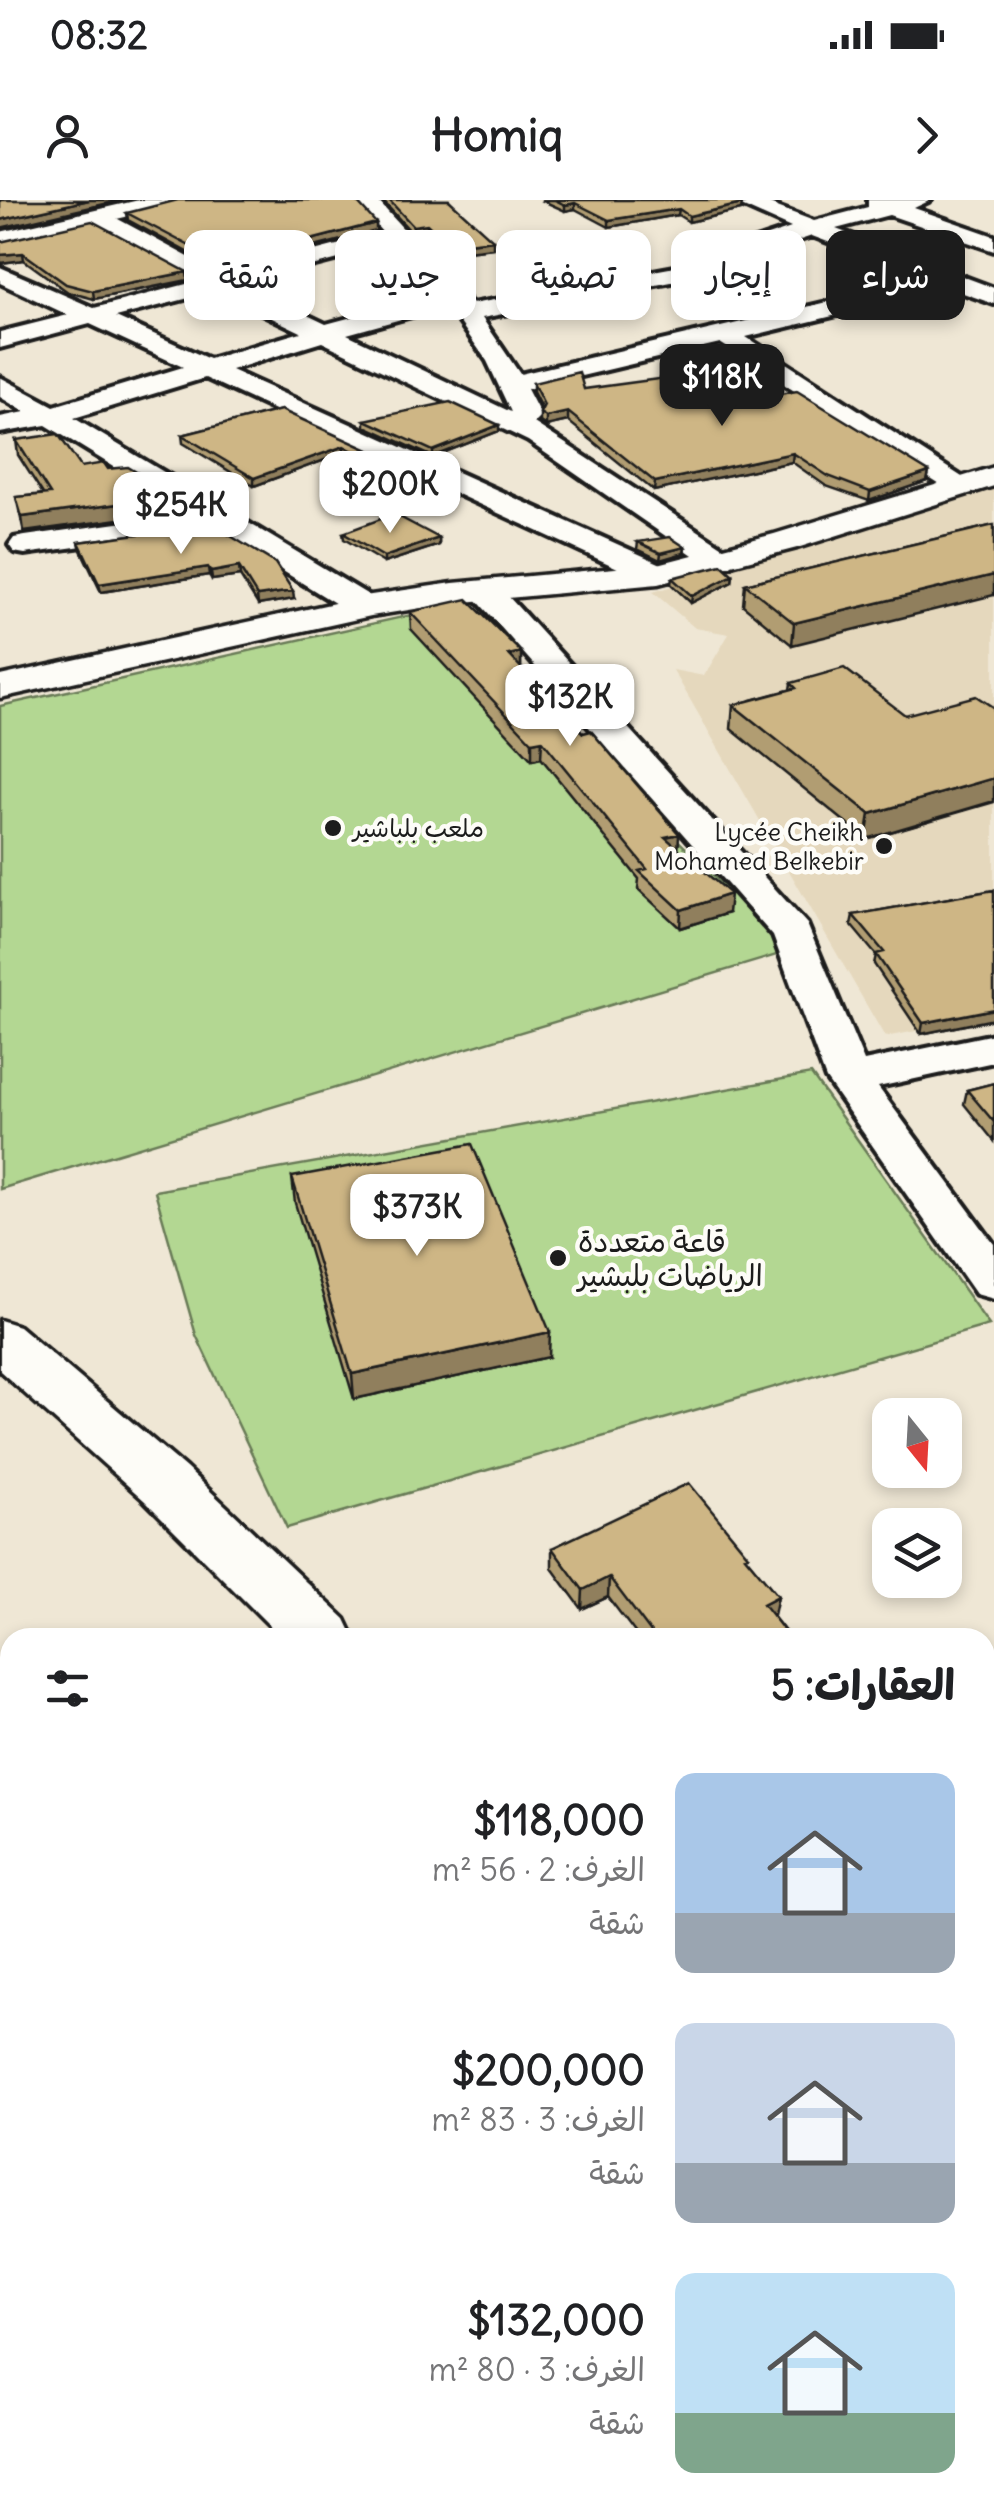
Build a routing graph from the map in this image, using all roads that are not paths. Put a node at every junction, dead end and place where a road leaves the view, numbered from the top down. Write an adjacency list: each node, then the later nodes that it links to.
1 (169, 200): 7 (street)
2 (365, 200): 10 (street)
3 (740, 200): 9 (street)
4 (920, 200): 5 (street)
5 (880, 204): 9 (street); 13 (street)
6 (28, 208): 8 (street)
7 (97, 217): 12 (street); 14 (street)
8 (0, 223)
9 (813, 228): 11 (street); 19 (street)
10 (394, 230)
11 (826, 233)
12 (0, 239)
13 (994, 244)
14 (184, 264)
15 (0, 274): 21 (street)
16 (965, 287): 18 (street)
17 (184, 292): 21 (street)
18 (994, 298)
19 (476, 303)
20 (826, 311): 26 (street)
21 (93, 316): 27 (street); 28 (street)
22 (297, 320): 25 (street)
23 (383, 320): 25 (street)
24 (470, 320): 30 (street)
25 (322, 332): 28 (street); 33 (street)
26 (725, 336): 30 (street); 35 (street)
27 (0, 340)
28 (207, 368): 31 (street); 39 (street)
29 (0, 385): 31 (street)
30 (510, 385): 33 (street)
31 (51, 416): 32 (street); 36 (street)
32 (0, 425)
33 (538, 435): 38 (street)
34 (994, 476): 35 (street)
35 (961, 486): 38 (street)
36 (219, 518): 37 (street); 41 (street)
37 (24, 545)
38 (720, 559): 39 (street)
39 (657, 574): 40 (street)
40 (486, 591): 41 (street); 44 (street)
41 (363, 606): 42 (street)
42 (0, 687)
43 (994, 1048): 44 (street)
44 (849, 1079): 45 (street)
45 (994, 1281)
46 (0, 1340): 47 (street)
47 (313, 1628)

